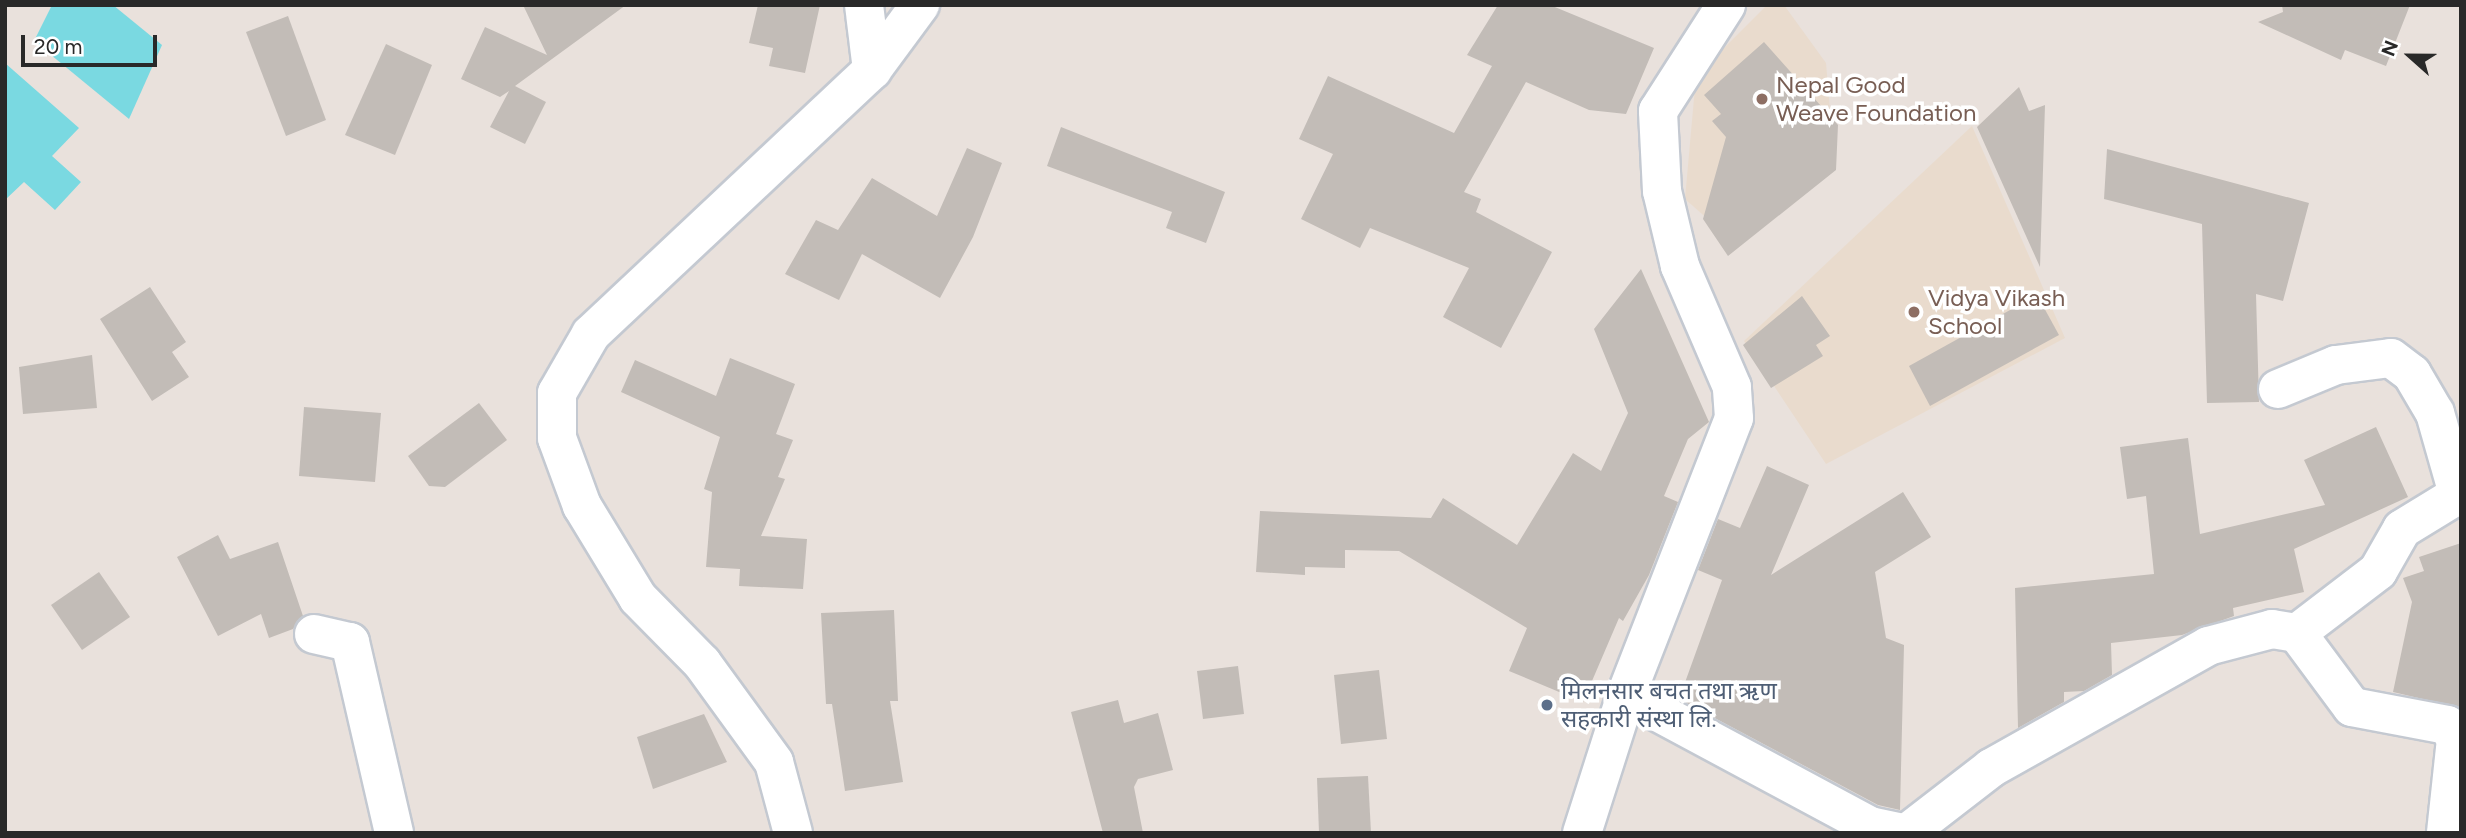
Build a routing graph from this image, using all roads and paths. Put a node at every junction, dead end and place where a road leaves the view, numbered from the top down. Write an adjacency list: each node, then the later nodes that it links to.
1 (864, 5): 4 (street)
2 (920, 5): 4 (street)
3 (1726, 5): 9 (street)
4 (872, 70): 11 (street)
5 (2278, 389): 6 (street)
6 (2460, 493): 7 (street)
7 (2297, 632): 13 (street); 14 (street)
8 (314, 634): 10 (street)
9 (1626, 695): 12 (street); 13 (street)
10 (394, 833)
11 (793, 833)
12 (1582, 833)
13 (1905, 833)
14 (2446, 833)

